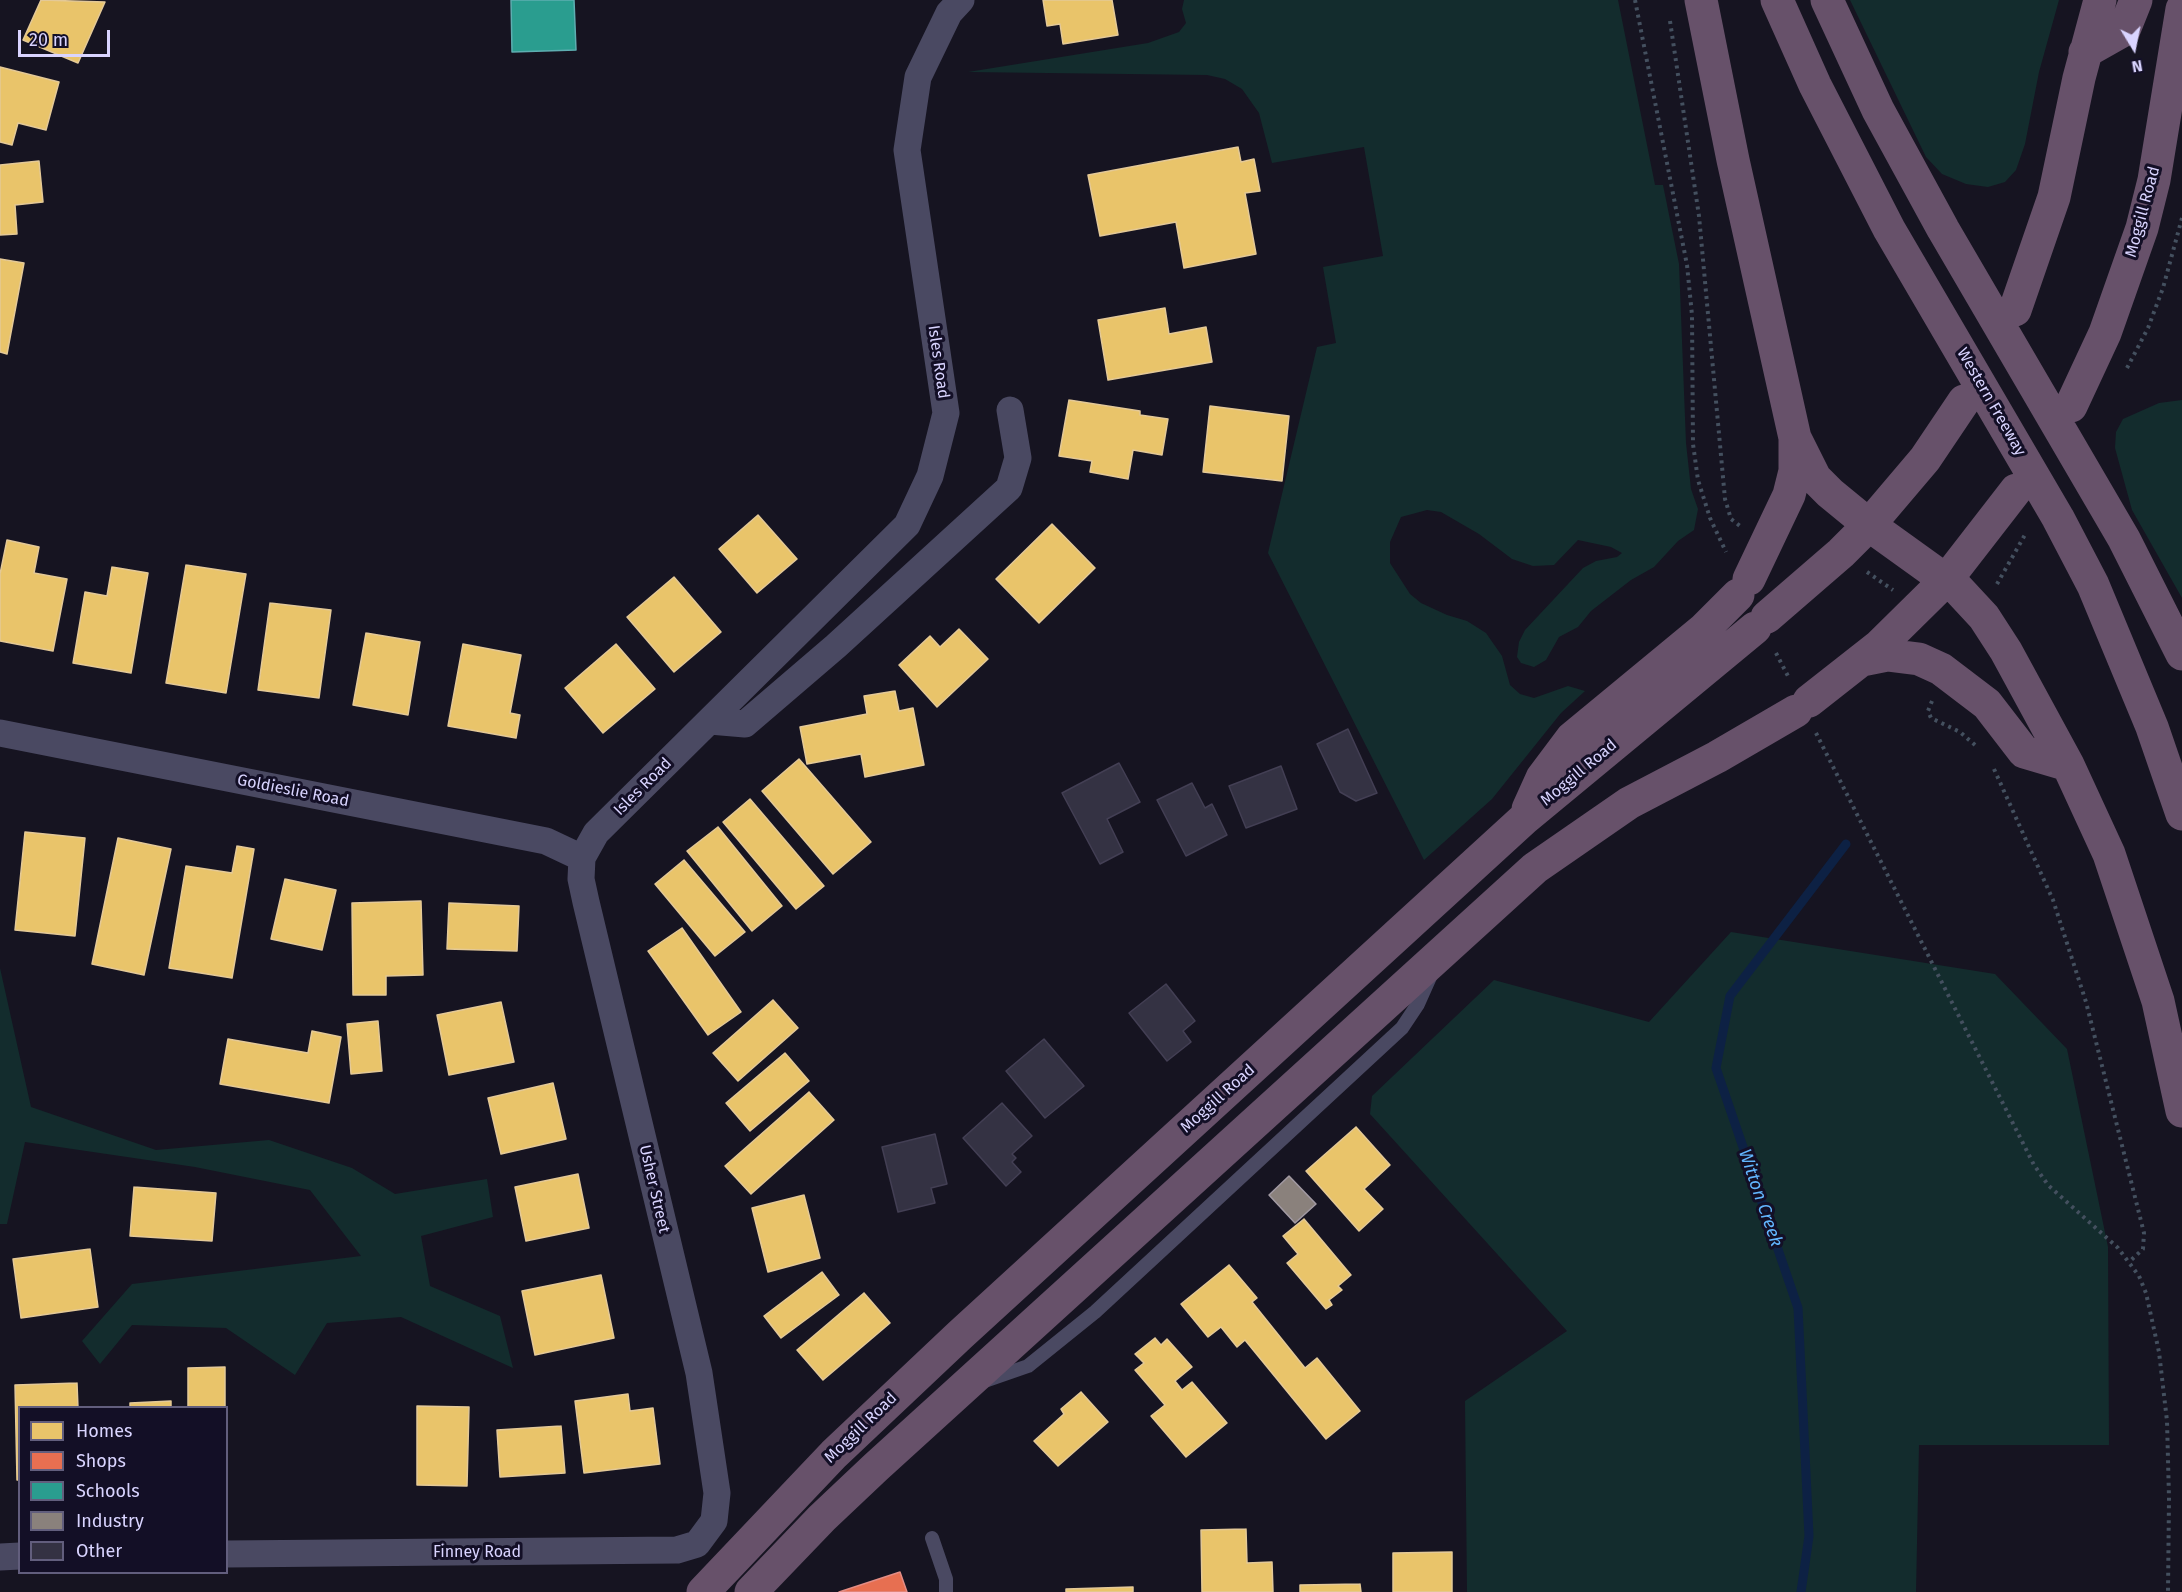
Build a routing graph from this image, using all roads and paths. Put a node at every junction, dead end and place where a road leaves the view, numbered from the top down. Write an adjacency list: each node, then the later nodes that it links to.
1 (961, 0): 26 (street, Isles Road)
2 (1635, 0): 11 (path)
3 (1701, 0): 16 (highway)
4 (1777, 0): 31 (highway, Western Freeway)
5 (1827, 0): 23 (highway)
6 (2100, 0): 10 (highway)
7 (2136, 0): 10 (highway)
8 (2182, 9): 14 (highway, Moggill Road)
9 (1670, 15): 19 (path)
10 (2085, 52): 12 (highway)
11 (1672, 183)
12 (2015, 310)
13 (1964, 401): 18 (highway, Moggill Road)
14 (2071, 406)
15 (1010, 410): 26 (street)
16 (1795, 438): 18 (highway); 32 (highway)
17 (2016, 490): 21 (highway)
18 (1869, 525): 20 (highway, Moggill Road); 21 (highway)
19 (1738, 526)
20 (1841, 553): 22 (path); 32 (highway, Moggill Road)
21 (1947, 579): 22 (highway); 29 (highway)
22 (1918, 608): 24 (highway)
23 (2182, 654)
24 (1862, 660): 29 (highway); 43 (highway)
25 (1928, 707): 28 (path)
26 (710, 721): 33 (street, Isles Road)
27 (0, 733): 33 (street, Goldieslie Road)
28 (1979, 750)
29 (2068, 765): 34 (highway)
30 (1993, 767): 36 (path)
31 (2182, 814)
32 (1524, 819): 42 (highway, Moggill Road)
33 (582, 858): 37 (street, Usher Street)
34 (2182, 1111)
35 (2027, 1153): 36 (path)
36 (2129, 1262): 45 (path)
37 (714, 1521): 39 (street, Finney Road)
38 (932, 1538): 44 (lane)
39 (228, 1554)
40 (18, 1556): 41 (street)
41 (0, 1557)
42 (703, 1592)
43 (752, 1592)
44 (946, 1592)
45 (2168, 1592)

